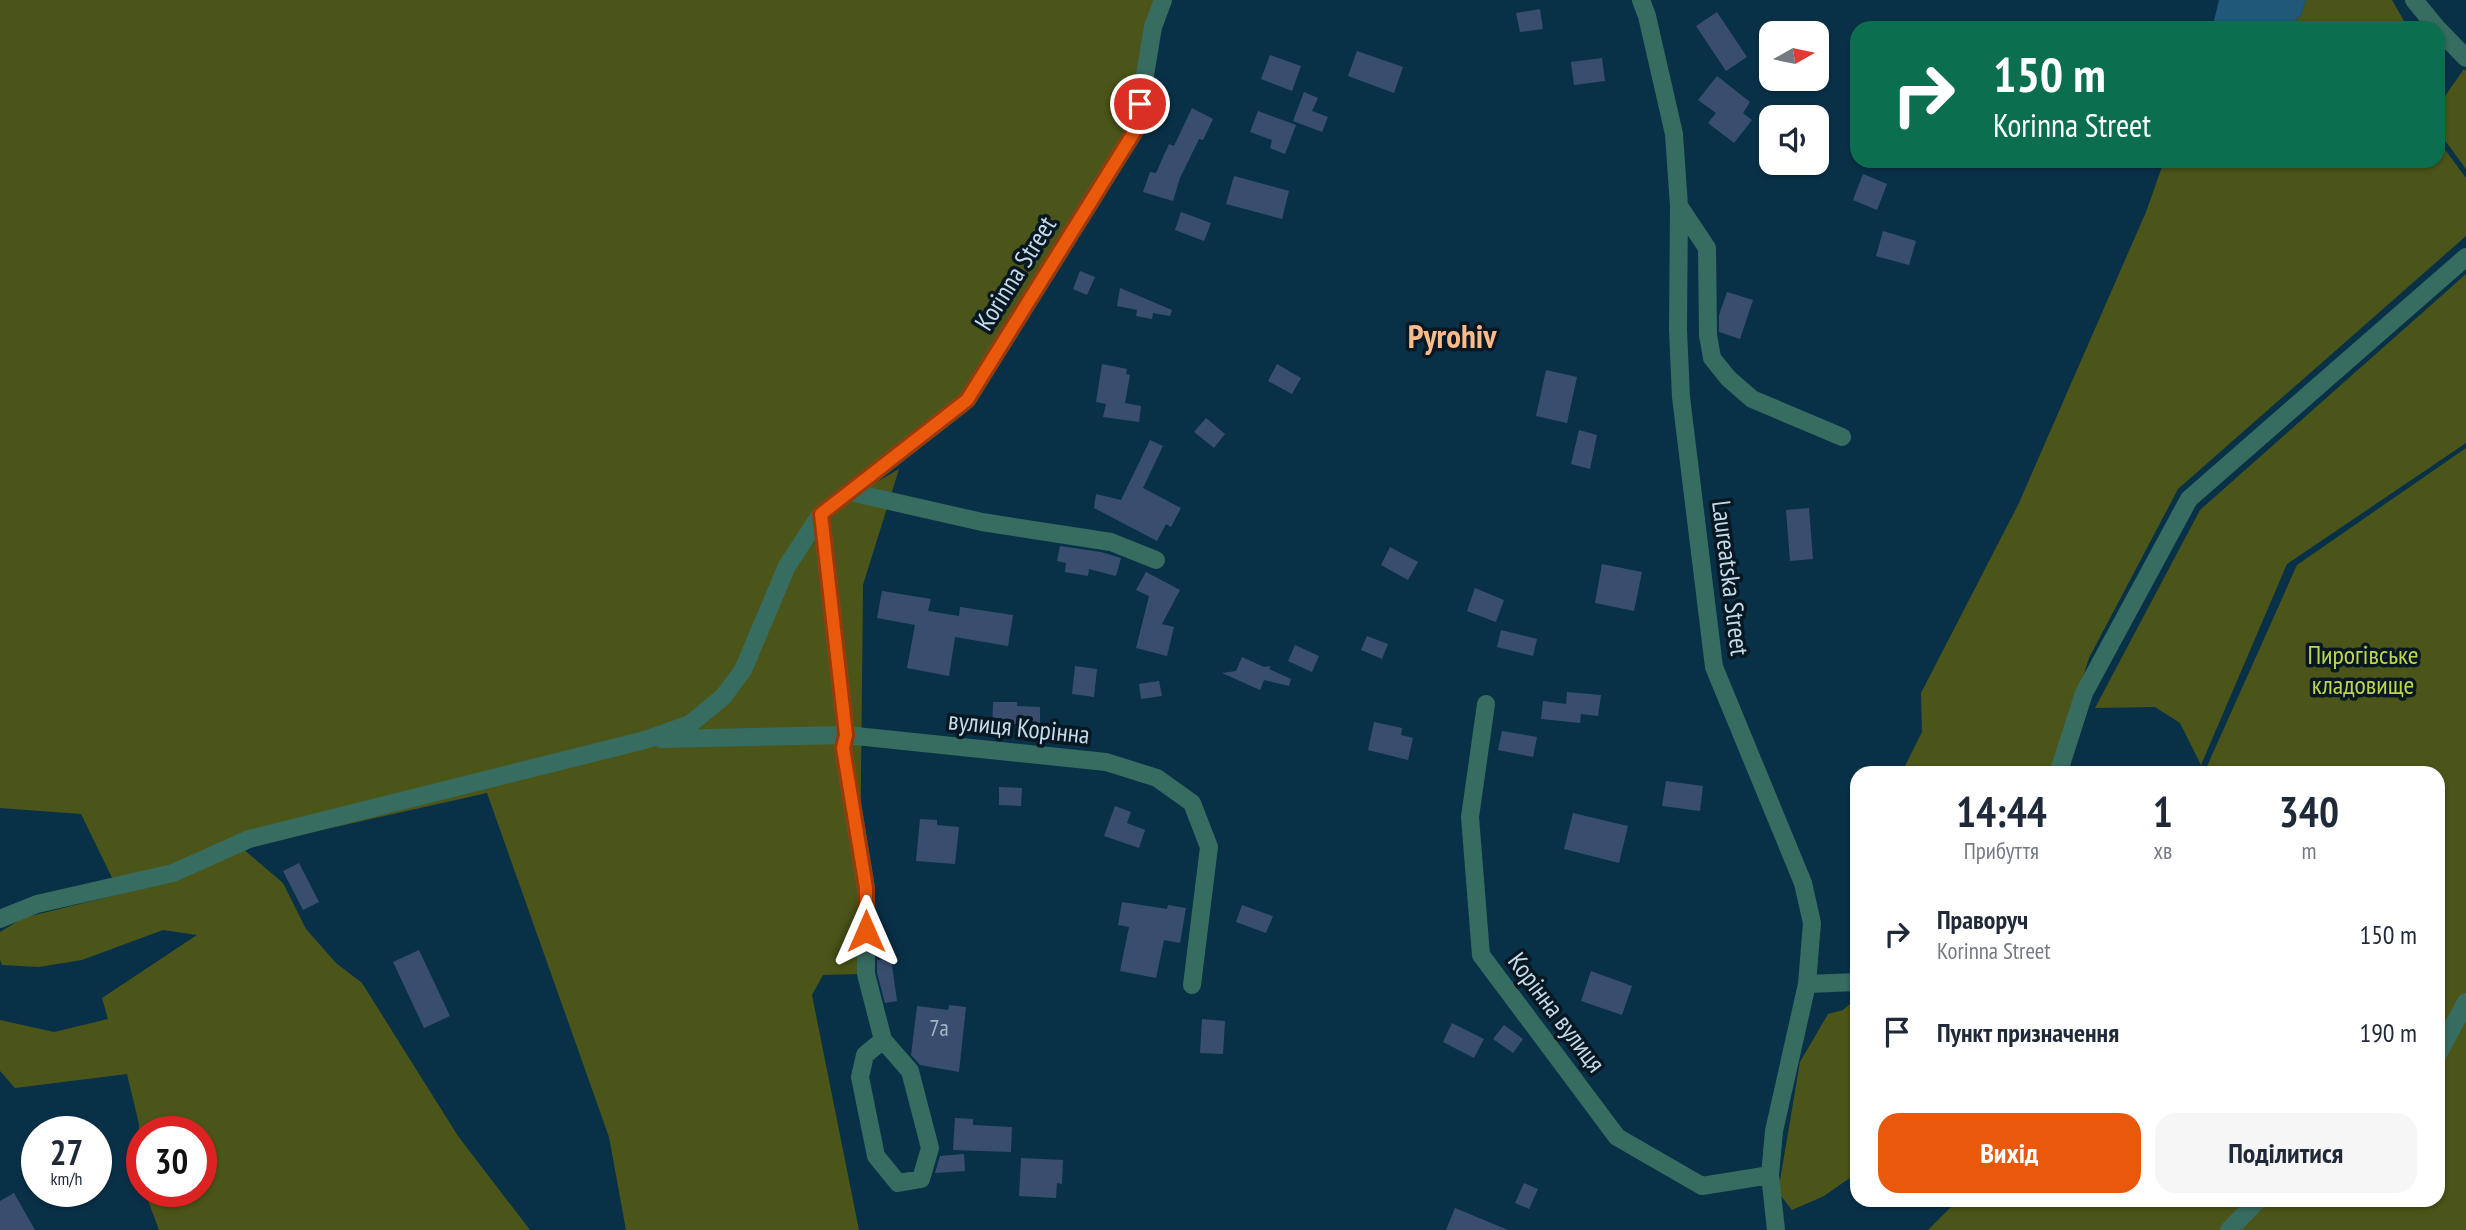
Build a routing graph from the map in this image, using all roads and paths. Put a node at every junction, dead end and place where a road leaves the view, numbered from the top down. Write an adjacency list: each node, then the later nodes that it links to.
1 (1163, 0): 10 (street, Korinna Street)
2 (1640, 0): 7 (street, Laureatska Street)
3 (2414, 0): 4 (street)
4 (2431, 21)
5 (2445, 36): 6 (street)
6 (2466, 58)
7 (1679, 206): 9 (street); 20 (street, Laureatska Street)
8 (2466, 257): 16 (street)
9 (1842, 437)
10 (850, 492): 11 (street, Korinna Street); 12 (street)
11 (821, 514): 14 (street); 15 (street, Korinna Street)
12 (1156, 560)
13 (1486, 704): 24 (street, Корінна вулиця)
14 (846, 735): 15 (street, вулиця Корінна); 19 (street, вулиця Корінна); 22 (street)
15 (645, 740): 17 (street)
16 (2061, 766)
17 (0, 919)
18 (1850, 982): 20 (street)
19 (1192, 985)
20 (1807, 985): 24 (street, Laureatska Street)
21 (2466, 1002): 23 (street)
22 (883, 1040): 22 (street)
23 (2445, 1041)
24 (1770, 1175): 26 (street, Laureatska Street)
25 (2251, 1207): 27 (street)
26 (1776, 1230)
27 (2229, 1230)

